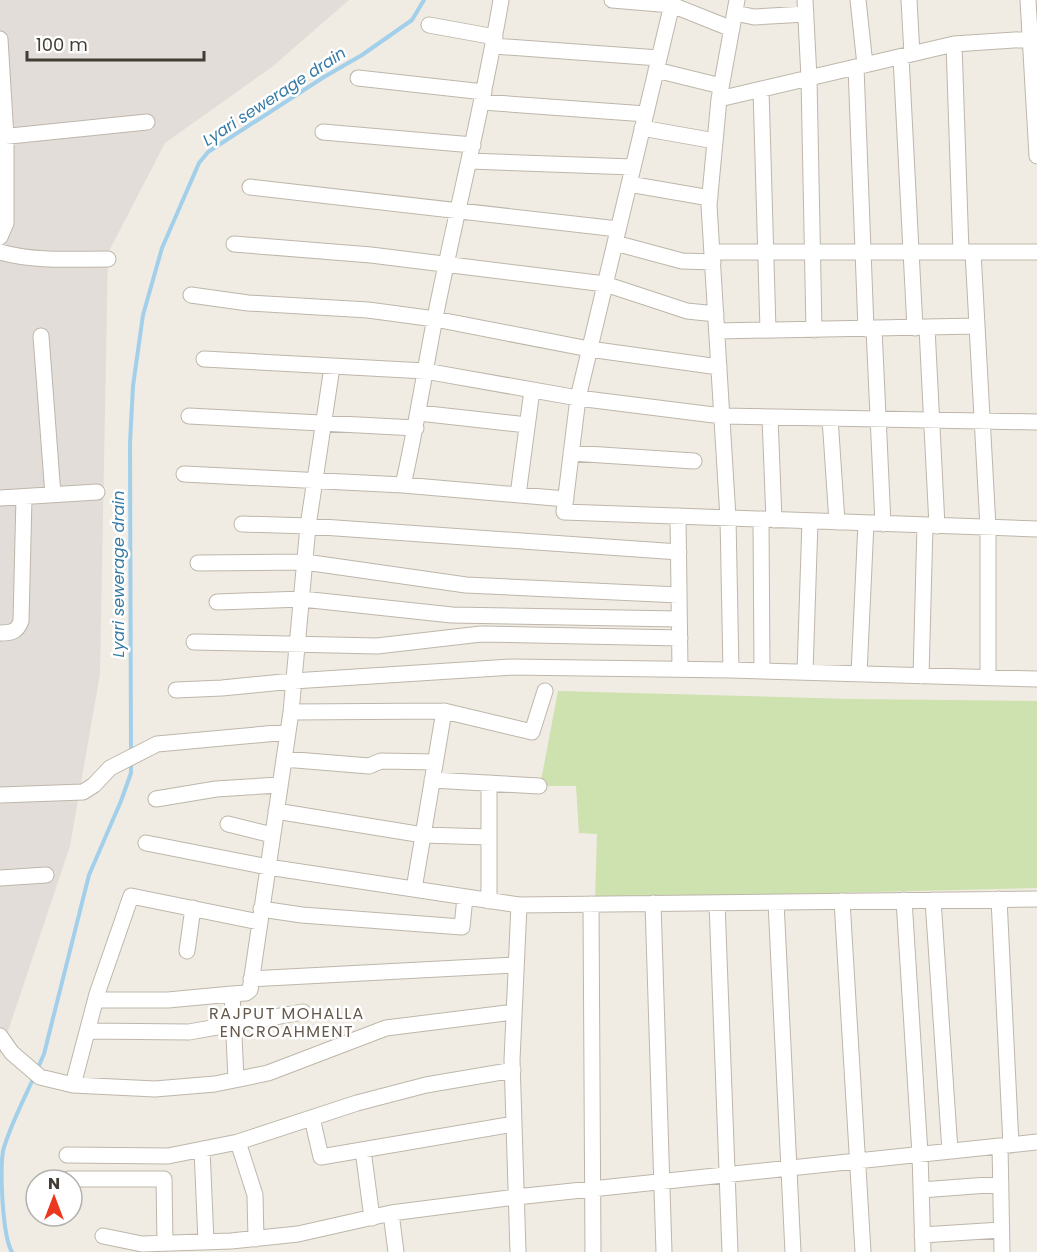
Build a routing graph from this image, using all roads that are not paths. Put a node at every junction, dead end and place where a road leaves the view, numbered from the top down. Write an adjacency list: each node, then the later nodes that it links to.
1 (501, 0): 13 (street)
2 (612, 0): 6 (street)
3 (858, 0): 17 (street)
4 (909, 0): 15 (street)
5 (1028, 0): 12 (street)
6 (672, 3): 10 (street); 16 (street)
7 (736, 6): 8 (street); 10 (street)
8 (805, 7): 19 (street)
9 (429, 25): 13 (street)
10 (732, 29): 21 (street)
11 (0, 39): 27 (street)
12 (1030, 39): 14 (street); 23 (street)
13 (494, 42): 16 (street); 22 (street)
14 (954, 44): 15 (street); 45 (street)
15 (906, 55): 17 (street); 44 (street)
16 (658, 64): 21 (street); 24 (street)
17 (860, 66): 19 (street); 43 (street)
18 (358, 78): 22 (street)
19 (809, 78): 20 (street); 42 (street)
20 (761, 89): 21 (street); 41 (street)
21 (720, 92): 28 (street)
22 (483, 97): 24 (street); 29 (street)
23 (1035, 109): 30 (street)
24 (644, 121): 28 (street); 32 (street)
25 (147, 122): 27 (street)
26 (323, 132): 29 (street)
27 (3, 137): 38 (street)
28 (715, 141): 35 (street)
29 (473, 145): 31 (street)
30 (1037, 156)
31 (470, 160): 32 (street); 36 (street)
32 (633, 166): 33 (street)
33 (629, 184): 35 (street); 37 (street)
34 (250, 187): 36 (street)
35 (710, 198): 47 (street)
36 (457, 211): 37 (street); 49 (street)
37 (616, 236): 47 (street); 50 (street)
38 (0, 237)
39 (234, 244): 49 (street)
40 (0, 252): 48 (street)
41 (766, 252): 42 (street); 47 (street); 57 (street)
42 (814, 252): 43 (street); 58 (street)
43 (863, 252): 44 (street); 56 (street)
44 (911, 252): 45 (street); 55 (street)
45 (967, 252): 46 (street); 54 (street)
46 (1037, 252)
47 (712, 257): 52 (street)
48 (108, 259)
49 (447, 263): 50 (street); 53 (street)
50 (605, 284): 52 (street); 61 (street)
51 (191, 295): 53 (street)
52 (716, 314): 59 (street)
53 (435, 319): 61 (street); 65 (street)
54 (977, 326): 55 (street); 75 (street)
55 (921, 328): 56 (street); 74 (street)
56 (870, 329): 58 (street); 72 (street)
57 (768, 330): 58 (street); 59 (street)
58 (814, 330)
59 (717, 331): 64 (street)
60 (41, 336): 85 (street)
61 (590, 349): 64 (street); 67 (street)
62 (204, 359): 63 (street)
63 (332, 367): 65 (street); 77 (street)
64 (719, 367): 69 (street)
65 (425, 371): 66 (street); 73 (street)
66 (532, 390): 67 (street); 78 (street)
67 (578, 398): 69 (street); 79 (street)
68 (189, 416): 77 (street)
69 (722, 416): 70 (street); 91 (street)
70 (770, 417): 71 (street); 92 (street)
71 (830, 418): 72 (street); 94 (street)
72 (878, 419): 74 (street); 97 (street)
73 (417, 420): 77 (street); 78 (street); 83 (street)
74 (932, 420): 75 (street); 98 (street)
75 (981, 421): 76 (street); 100 (street)
76 (1037, 422)
77 (324, 423): 82 (street)
78 (527, 425): 86 (street)
79 (571, 453): 80 (street); 89 (street)
80 (694, 460)
81 (184, 474): 82 (street)
82 (314, 481): 83 (street); 99 (street)
83 (403, 485): 86 (street)
84 (97, 492): 85 (street)
85 (53, 495): 87 (street)
86 (518, 495): 89 (street)
87 (24, 497): 88 (street); 109 (street)
88 (0, 498)
89 (566, 499): 90 (street)
90 (678, 516): 91 (street); 102 (street)
91 (728, 518): 92 (street); 114 (street)
92 (768, 520): 93 (street); 115 (street)
93 (810, 521): 94 (street); 116 (street)
94 (837, 522): 95 (street)
95 (866, 523): 97 (street); 117 (street)
96 (242, 524): 99 (street)
97 (883, 524): 98 (street)
98 (931, 525): 100 (street); 118 (street)
99 (308, 526): 102 (street); 103 (street)
100 (988, 527): 101 (street); 119 (street)
101 (1037, 529)
102 (679, 552): 105 (street)
103 (305, 562): 104 (street); 105 (street); 106 (street)
104 (198, 563)
105 (679, 595): 108 (street)
106 (302, 599): 107 (street); 108 (street); 112 (street)
107 (217, 602)
108 (680, 618): 110 (street)
109 (0, 633)
110 (680, 638): 112 (street); 113 (street)
111 (194, 642): 112 (street)
112 (297, 644): 121 (street)
113 (680, 669): 114 (street); 121 (street)
114 (731, 670): 115 (street)
115 (762, 671): 116 (street)
116 (805, 672): 117 (street)
117 (859, 674): 118 (street)
118 (921, 676): 119 (street)
119 (988, 678): 120 (street)
120 (1037, 679)
121 (293, 681): 122 (street); 125 (street)
122 (176, 690)
123 (544, 691): 124 (street)
124 (444, 711): 125 (street); 128 (street)
125 (291, 712): 126 (street)
126 (288, 732): 127 (street); 133 (street)
127 (284, 759): 128 (street); 131 (street)
128 (435, 762): 129 (street)
129 (432, 780): 130 (street); 138 (street)
130 (489, 783): 132 (street); 139 (street)
131 (279, 785): 134 (street); 135 (street)
132 (539, 786)
133 (0, 795)
134 (156, 799)
135 (276, 811): 137 (street); 138 (street)
136 (228, 824): 137 (street)
137 (272, 835): 141 (street)
138 (423, 835): 139 (street); 144 (street)
139 (489, 837): 150 (street)
140 (146, 843): 141 (street)
141 (268, 867): 144 (street); 158 (street)
142 (46, 875): 143 (street)
143 (0, 878)
144 (414, 889): 145 (street)
145 (465, 897): 150 (street); 158 (street)
146 (999, 899): 147 (street); 149 (street); 176 (street)
147 (1037, 899)
148 (904, 900): 149 (street); 151 (street); 180 (street)
149 (933, 900): 179 (street)
150 (489, 901): 156 (street)
151 (842, 901): 152 (street); 182 (street)
152 (776, 902): 154 (street); 183 (street)
153 (653, 903): 154 (street); 155 (street); 186 (street)
154 (717, 903): 184 (street)
155 (591, 904): 156 (street); 188 (street)
156 (519, 905): 160 (street)
157 (193, 908): 158 (street); 159 (street); 163 (street)
158 (260, 916): 161 (street)
159 (187, 951)
160 (516, 965): 161 (street); 165 (street)
161 (251, 979): 162 (street)
162 (232, 994): 163 (street); 166 (street)
163 (96, 1000): 167 (street)
164 (303, 1012): 166 (street)
165 (514, 1012): 169 (street); 170 (street)
166 (233, 1024): 167 (street); 170 (street)
167 (88, 1031): 171 (street)
168 (0, 1036): 171 (street)
169 (513, 1070): 172 (street); 173 (street)
170 (236, 1079): 171 (street)
171 (73, 1085)
172 (312, 1118): 174 (street); 178 (street)
173 (514, 1124): 178 (street); 190 (street)
174 (238, 1142): 177 (street); 196 (street)
175 (1037, 1142): 176 (street)
176 (1005, 1146): 179 (street); 187 (street)
177 (202, 1149): 181 (street); 198 (street)
178 (363, 1150): 192 (street)
179 (950, 1151): 180 (street)
180 (920, 1154): 182 (street); 189 (street)
181 (67, 1155)
182 (856, 1160): 183 (street); 206 (street)
183 (789, 1167): 184 (street); 205 (street)
184 (727, 1174): 186 (street); 204 (street)
185 (84, 1179): 197 (street)
186 (661, 1181): 188 (street); 203 (street)
187 (1000, 1185): 189 (street); 193 (street)
188 (592, 1189): 190 (street); 202 (street)
189 (921, 1190): 194 (street)
190 (516, 1197): 191 (street); 201 (street)
191 (391, 1213): 192 (street); 200 (street)
192 (372, 1218): 196 (street)
193 (1001, 1230): 194 (street); 208 (street)
194 (922, 1235): 207 (street)
195 (103, 1236): 199 (street)
196 (256, 1239): 198 (street)
197 (165, 1243): 198 (street); 199 (street)
198 (217, 1245)
199 (142, 1248)
200 (396, 1252)
201 (518, 1252)
202 (593, 1252)
203 (664, 1252)
204 (730, 1252)
205 (793, 1252)
206 (863, 1252)
207 (923, 1252)
208 (1002, 1252)

